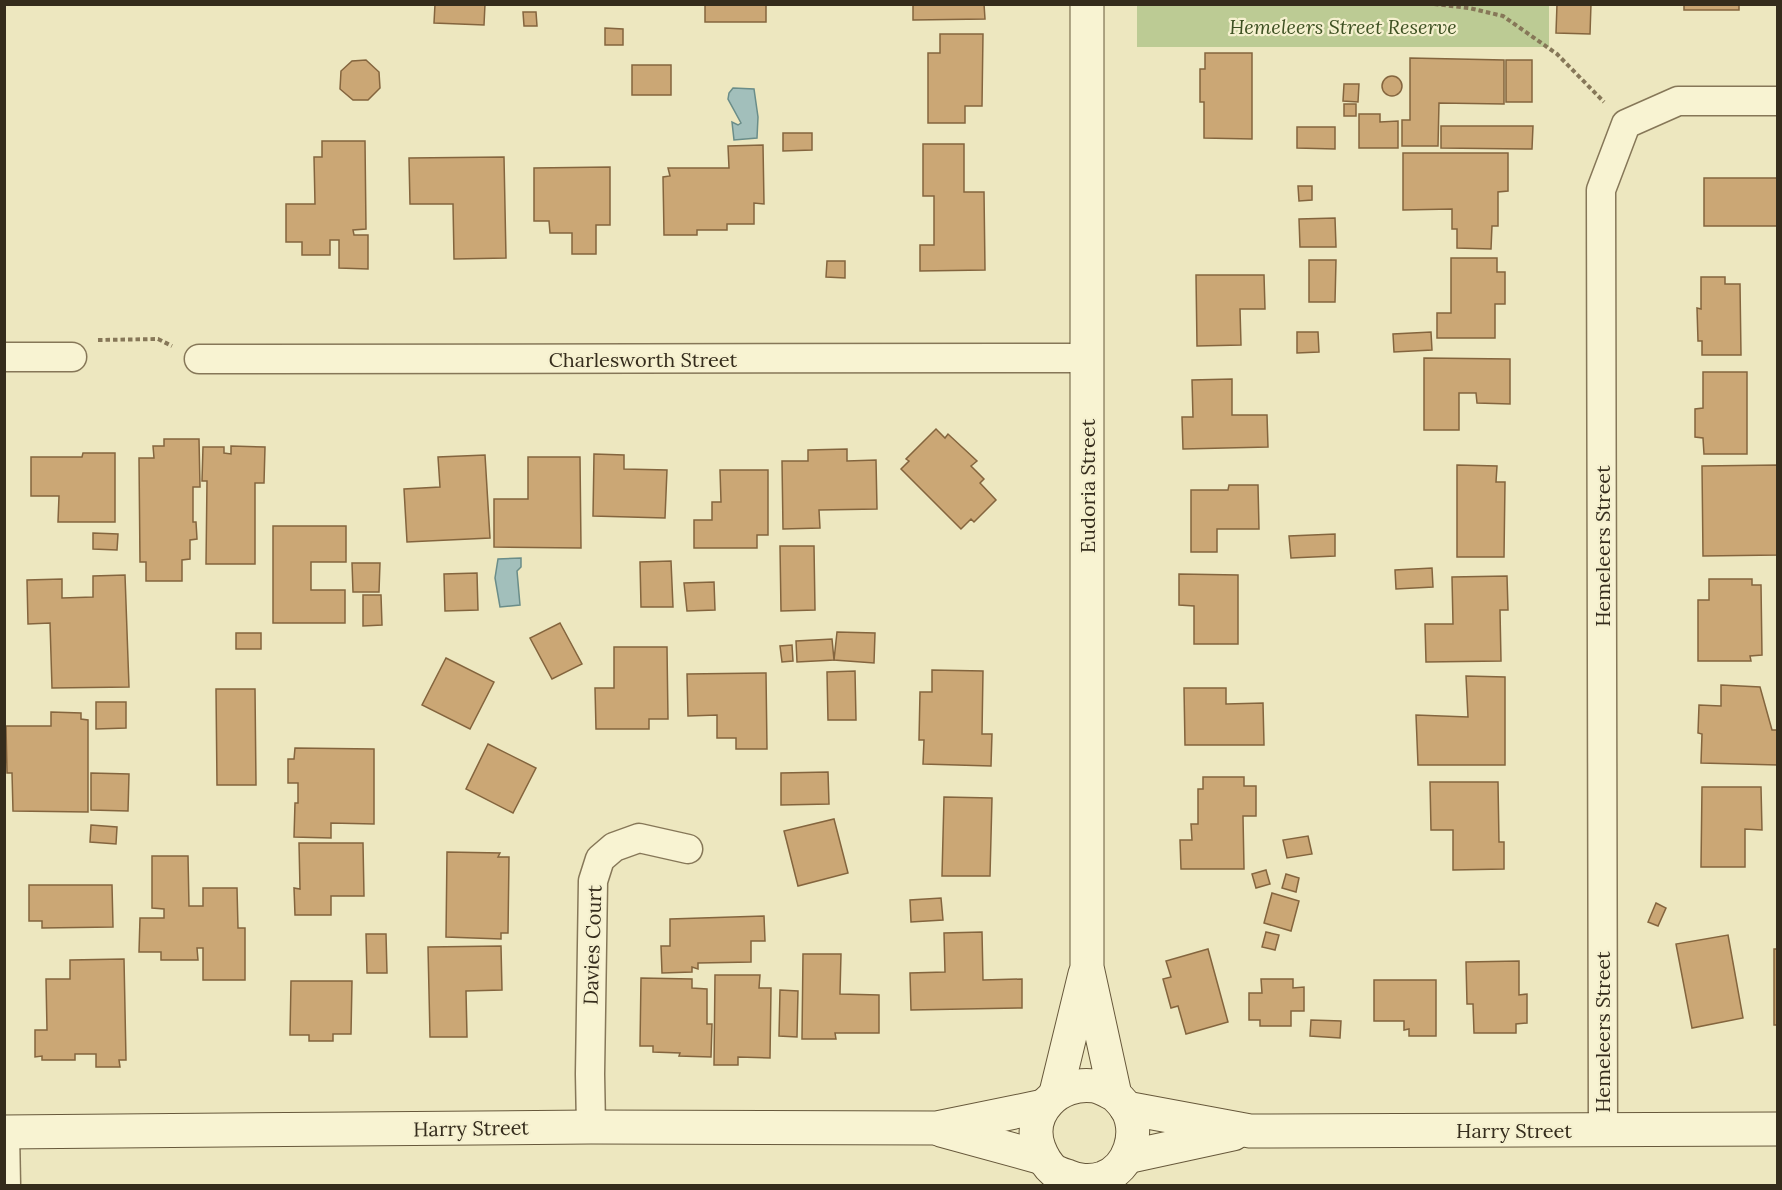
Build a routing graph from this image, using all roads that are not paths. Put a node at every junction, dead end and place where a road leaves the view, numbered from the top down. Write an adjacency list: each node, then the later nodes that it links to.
1 (1087, 4): 5 (street, Eudoria Street)
2 (1778, 101): 13 (street, Hemeleers Street)
3 (4, 357): 4 (street)
4 (72, 357)
5 (1087, 358): 6 (street, Charlesworth Street); 8 (street, Eudoria Street)
6 (198, 359)
7 (688, 849): 11 (street, Davies Court)
8 (1087, 966): 9 (street, Eudoria Street); 10 (street, Eudoria Street)
9 (1050, 1100): 10 (street); 12 (street, Harry Street); 18 (street)
10 (1121, 1101): 15 (street, Harry Street); 17 (street)
11 (591, 1127): 12 (street, Harry Street); 16 (street, Harry Street)
12 (937, 1128): 18 (street, Harry Street)
13 (1603, 1129): 14 (street, Harry Street); 15 (street, Harry Street)
14 (1778, 1129)
15 (1250, 1131): 17 (street, Harry Street)
16 (5, 1132): 20 (street)
17 (1127, 1157): 19 (street)
18 (1052, 1171): 19 (street)
19 (1101, 1182)
20 (6, 1185)

